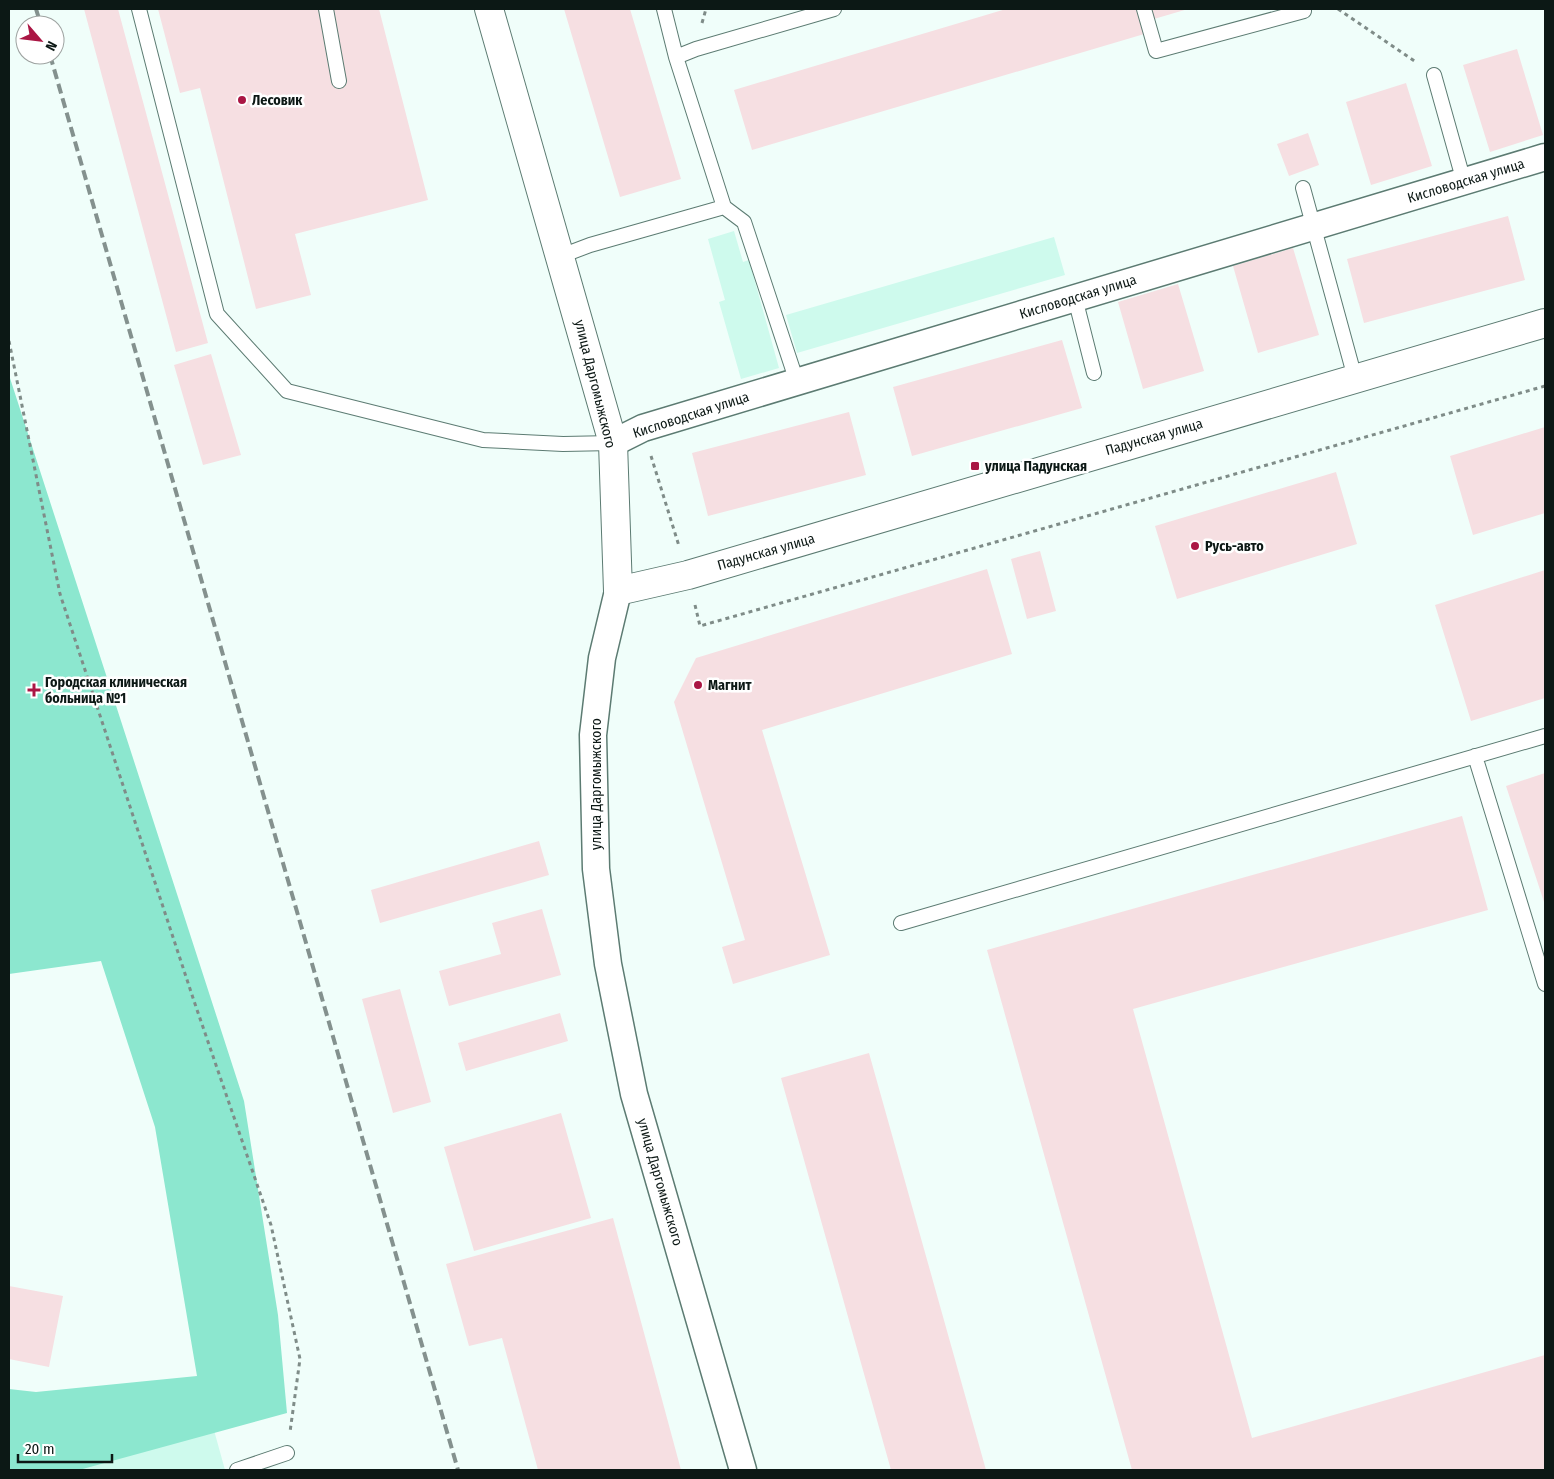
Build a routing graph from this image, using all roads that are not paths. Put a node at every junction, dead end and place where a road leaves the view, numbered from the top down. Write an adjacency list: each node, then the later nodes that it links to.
1 (139, 9): 22 (lane)
2 (326, 9): 10 (lane)
3 (489, 9): 16 (street, улица Даргомыжского)
4 (664, 9): 8 (lane)
5 (834, 9): 8 (lane)
6 (1144, 9): 7 (lane)
7 (1304, 11)
8 (676, 57): 14 (lane)
9 (1434, 75): 12 (lane)
10 (339, 81)
11 (1545, 157): 12 (street, Кисловодская улица)
12 (1464, 182): 15 (street, Кисловодская улица)
13 (1303, 188): 15 (lane)
14 (724, 207): 16 (lane); 21 (lane)
15 (1313, 227): 17 (street, Кисловодская улица); 20 (lane)
16 (561, 256): 22 (street, улица Даргомыжского)
17 (1075, 298): 19 (lane); 21 (street, Кисловодская улица)
18 (1545, 323): 20 (street, Падунская улица)
19 (1094, 373)
20 (1355, 378): 23 (street, Падунская улица)
21 (796, 382): 22 (street, Кисловодская улица)
22 (613, 443): 23 (street, улица Даргомыжского)
23 (618, 591): 30 (street, улица Даргомыжского)
24 (1545, 736): 25 (lane)
25 (1475, 756): 26 (lane); 27 (lane)
26 (901, 923)
27 (1545, 984)
28 (287, 1454): 29 (lane)
29 (237, 1470)
30 (743, 1470)

